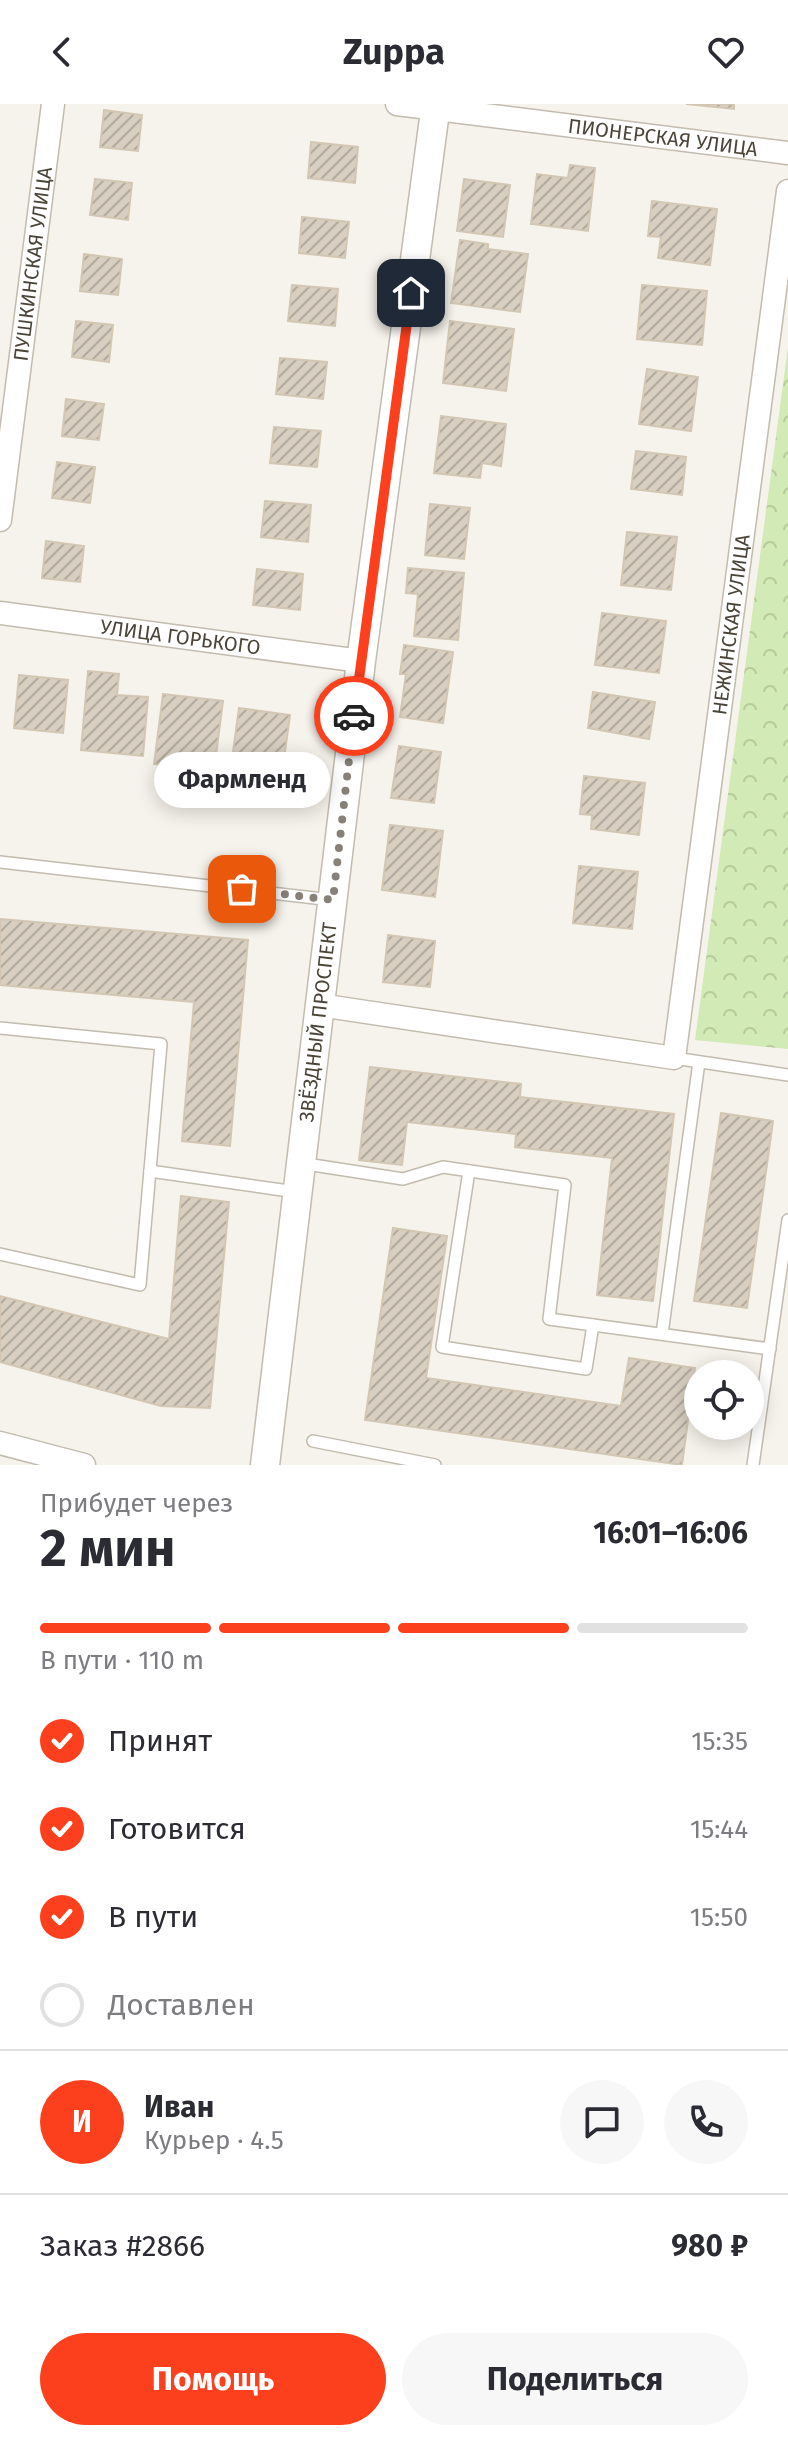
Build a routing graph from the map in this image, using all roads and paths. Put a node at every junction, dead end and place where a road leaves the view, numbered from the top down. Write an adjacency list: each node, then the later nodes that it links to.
1 (53, 104): 6 (street, ПУШКИНСКАЯ УЛИЦА)
2 (397, 104): 3 (street, ПИОНЕРСКАЯ УЛИЦА)
3 (436, 107): 4 (street, ПИОНЕРСКАЯ УЛИЦА); 8 (street, ЗВЁЗДНЫЙ ПРОСПЕКТ)
4 (788, 153)
5 (788, 191): 13 (street, НЕЖИНСКАЯ УЛИЦА)
6 (0, 520)
7 (0, 613): 8 (street, УЛИЦА ГОРЬКОГО)
8 (361, 661): 10 (street, ЗВЁЗДНЫЙ ПРОСПЕКТ)
9 (0, 862): 10 (lane)
10 (333, 900): 11 (street, ЗВЁЗДНЫЙ ПРОСПЕКТ)
11 (319, 1005): 13 (street); 16 (street, ЗВЁЗДНЫЙ ПРОСПЕКТ)
12 (0, 1028): 17 (lane)
13 (674, 1058): 14 (lane)
14 (699, 1062): 15 (lane); 23 (lane)
15 (788, 1075)
16 (300, 1163): 18 (lane); 19 (street, ЗВЁЗДНЫЙ ПРОСПЕКТ)
17 (150, 1171): 19 (lane); 21 (lane)
18 (469, 1171): 22 (lane); 22 (lane)
19 (296, 1192): 28 (street, ЗВЁЗДНЫЙ ПРОСПЕКТ)
20 (788, 1220): 24 (lane)
21 (0, 1254)
22 (593, 1325): 23 (lane)
23 (662, 1334): 24 (lane)
24 (770, 1349): 30 (lane)
25 (313, 1441): 29 (lane)
26 (0, 1443): 27 (street)
27 (84, 1465)
28 (265, 1465)
29 (435, 1465)
30 (753, 1465)

